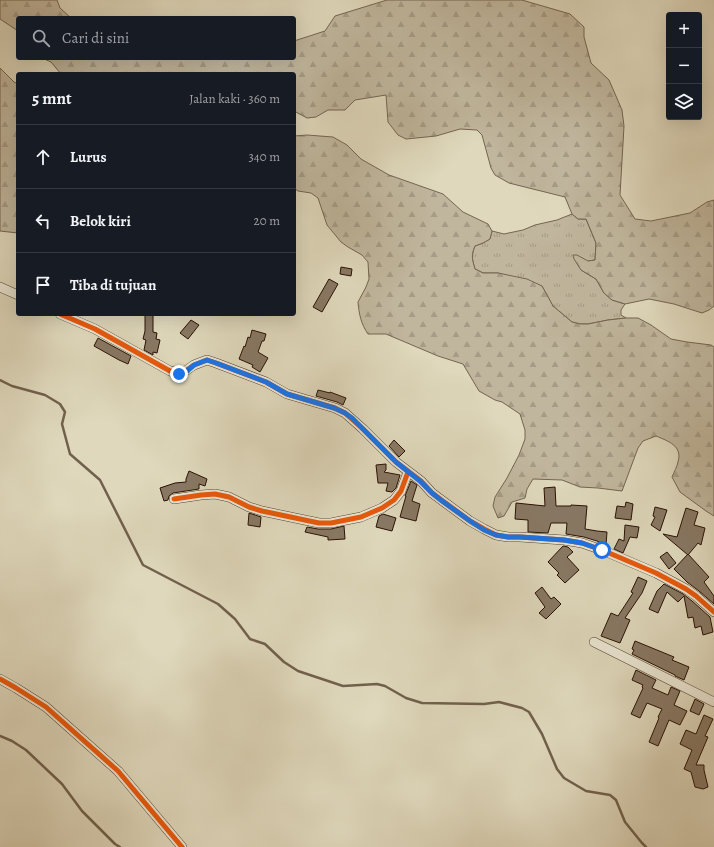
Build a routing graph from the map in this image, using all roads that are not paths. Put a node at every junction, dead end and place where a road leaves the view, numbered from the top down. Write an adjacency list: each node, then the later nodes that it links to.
1 (0, 288): 2 (street)
2 (16, 294)
3 (65, 316): 4 (street)
4 (408, 472): 5 (street); 6 (street)
5 (174, 499)
6 (714, 612)
7 (594, 642): 9 (street)
8 (0, 679): 10 (street)
9 (714, 702)
10 (182, 847)

